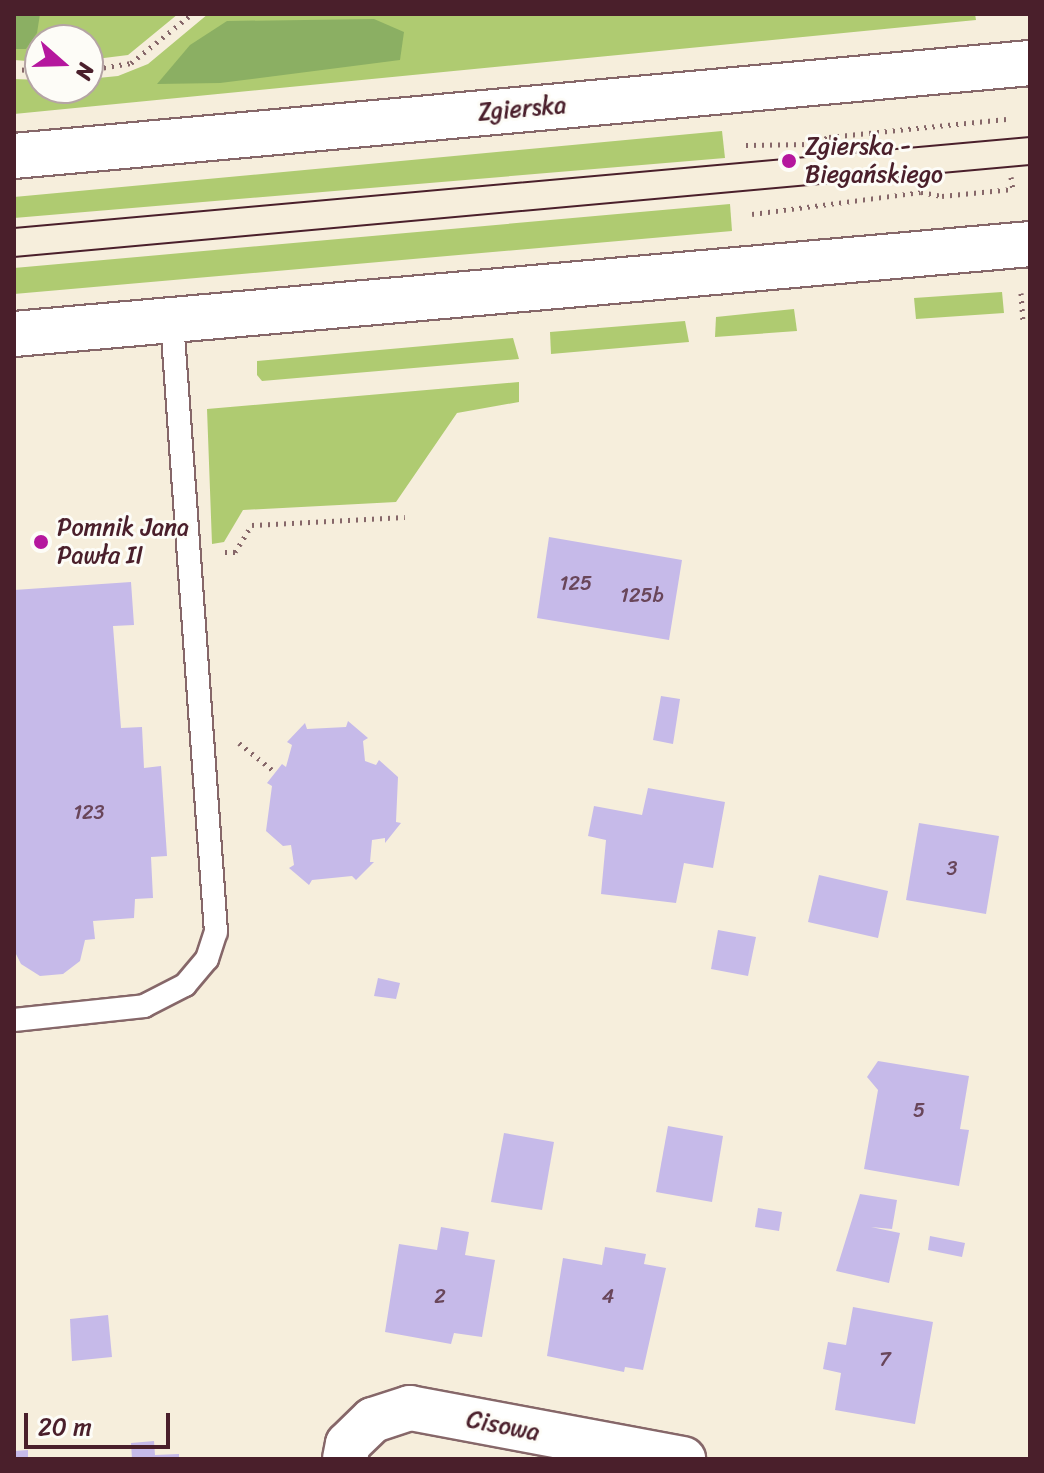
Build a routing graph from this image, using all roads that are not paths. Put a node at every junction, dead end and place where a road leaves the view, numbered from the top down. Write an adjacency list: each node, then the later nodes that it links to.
1 (1030, 63): 2 (main road, Zgierska)
2 (14, 156)
3 (1025, 265): 4 (main road)
4 (172, 321): 5 (main road); 6 (lane)
5 (14, 334)
6 (14, 1020)
7 (345, 1459): 8 (main road, Cisowa)
8 (683, 1459)

